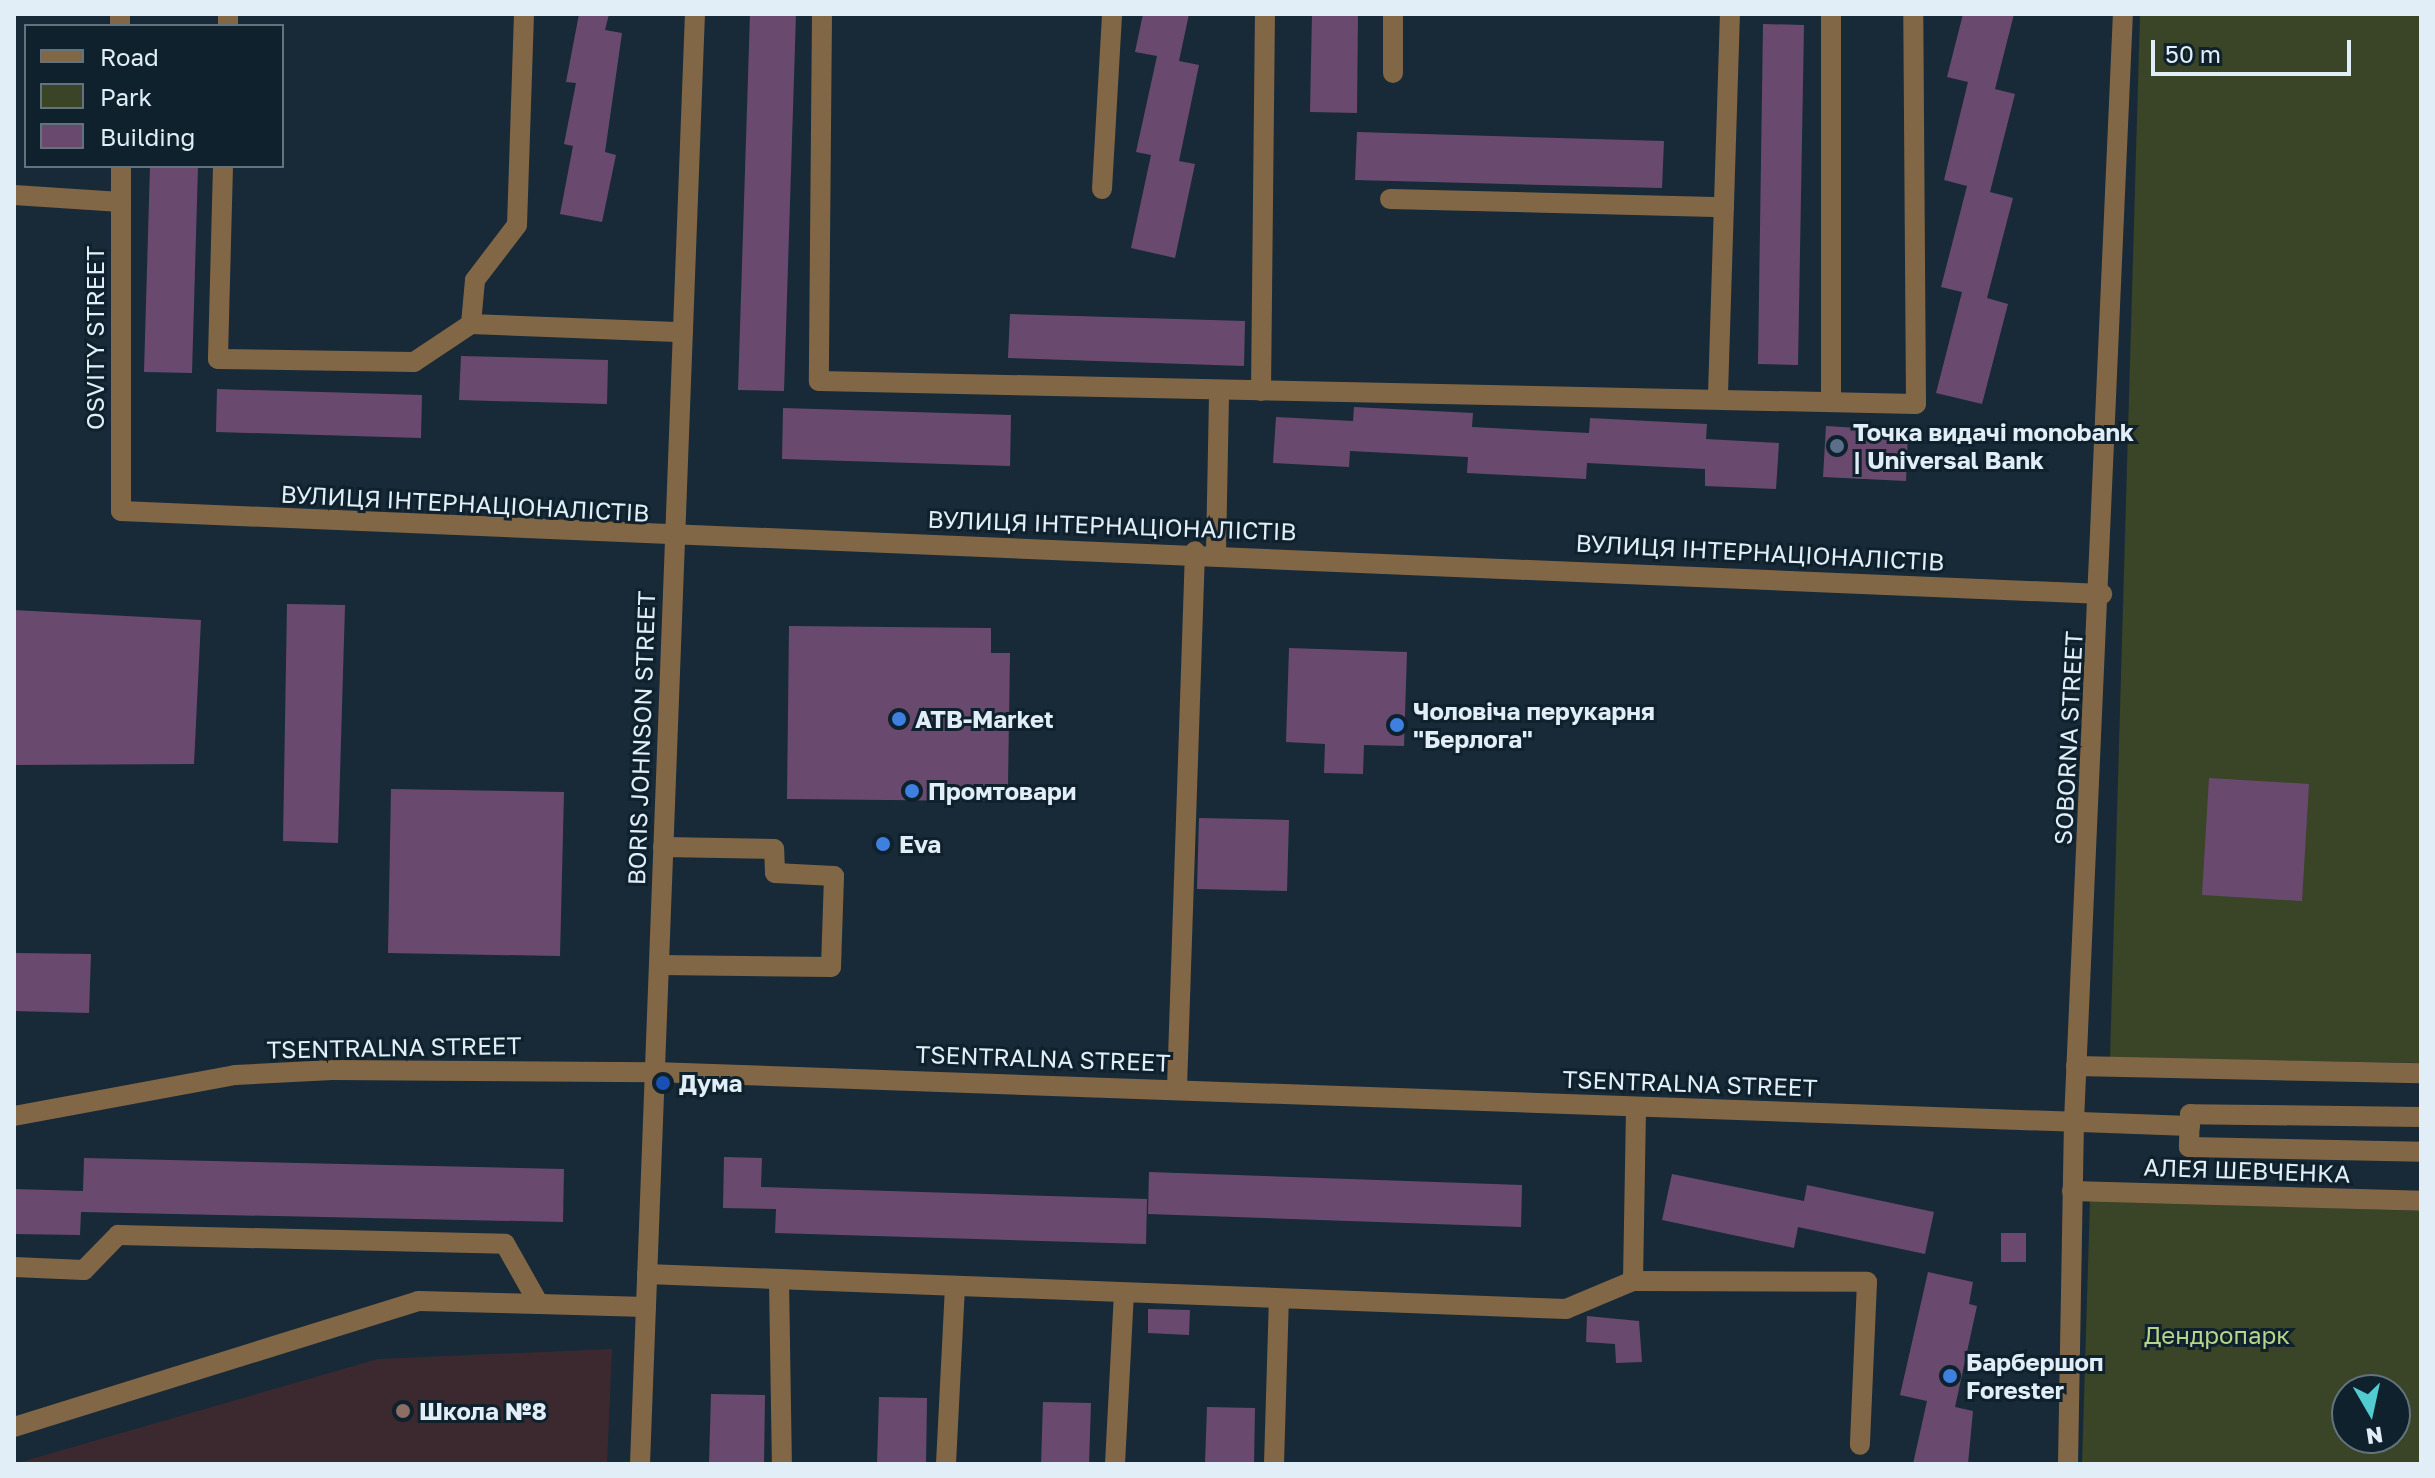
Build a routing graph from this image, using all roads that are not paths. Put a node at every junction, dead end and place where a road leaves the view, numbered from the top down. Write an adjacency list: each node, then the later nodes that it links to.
1 (524, 14): 19 (street)
2 (695, 14): 20 (street, BORIS JOHNSON STREET)
3 (822, 14): 21 (street)
4 (1112, 14): 14 (street)
5 (1265, 14): 22 (street)
6 (1393, 14): 11 (street)
7 (1730, 14): 18 (street)
8 (1831, 14): 24 (street)
9 (1913, 14): 24 (street)
10 (2123, 14): 29 (street, SOBORNA STREET)
11 (1393, 73)
12 (121, 168): 17 (street, OSVITY STREET)
13 (223, 168): 19 (street)
14 (1102, 189)
15 (14, 195): 17 (street)
16 (1390, 199): 18 (street)
17 (121, 202): 25 (street, OSVITY STREET)
18 (1724, 207): 23 (street)
19 (471, 324): 20 (street)
20 (683, 332): 26 (street, BORIS JOHNSON STREET)
21 (1219, 390): 22 (street); 28 (street)
22 (1261, 391): 23 (street)
23 (1718, 394): 24 (street)
24 (1831, 399)
25 (121, 511): 26 (street, ВУЛИЦЯ ІНТЕРНАЦІОНАЛІСТІВ)
26 (675, 540): 27 (street, ВУЛИЦЯ ІНТЕРНАЦІОНАЛІСТІВ); 30 (street, BORIS JOHNSON STREET)
27 (1195, 551): 28 (street, ВУЛИЦЯ ІНТЕРНАЦІОНАЛІСТІВ); 35 (street)
28 (1216, 552): 29 (street, ВУЛИЦЯ ІНТЕРНАЦІОНАЛІСТІВ)
29 (2102, 594): 32 (street, SOBORNA STREET)
30 (663, 847): 31 (street, BORIS JOHNSON STREET); 31 (street)
31 (659, 965): 33 (street, BORIS JOHNSON STREET)
32 (2076, 1066): 34 (street); 39 (street, SOBORNA STREET)
33 (654, 1072): 35 (street, TSENTRALNA STREET); 37 (street, TSENTRALNA STREET); 45 (street, BORIS JOHNSON STREET)
34 (2421, 1073)
35 (1177, 1088): 36 (street, TSENTRALNA STREET)
36 (1636, 1109): 39 (street, TSENTRALNA STREET); 47 (street)
37 (14, 1116)
38 (2421, 1117): 40 (street, АЛЕЯ ШЕВЧЕНКА)
39 (2074, 1121): 40 (street, АЛЕЯ ШЕВЧЕНКА); 42 (street, SOBORNA STREET)
40 (2190, 1126): 41 (street, АЛЕЯ ШЕВЧЕНКА)
41 (2421, 1152)
42 (2072, 1191): 43 (street, АЛЕЯ ШЕВЧЕНКА); 60 (street, SOBORNA STREET)
43 (2421, 1201)
44 (14, 1267): 51 (street)
45 (647, 1274): 46 (street); 52 (street, BORIS JOHNSON STREET)
46 (779, 1280): 48 (street); 56 (street)
47 (1633, 1281): 50 (street); 54 (street)
48 (955, 1287): 49 (street); 57 (street)
49 (1124, 1293): 50 (street); 58 (street)
50 (1279, 1299): 59 (street)
51 (539, 1304): 52 (street); 53 (street)
52 (646, 1307): 55 (street, BORIS JOHNSON STREET)
53 (14, 1427)
54 (1860, 1445)
55 (640, 1464)
56 (782, 1464)
57 (946, 1464)
58 (1115, 1464)
59 (1274, 1464)
60 (2068, 1464)

